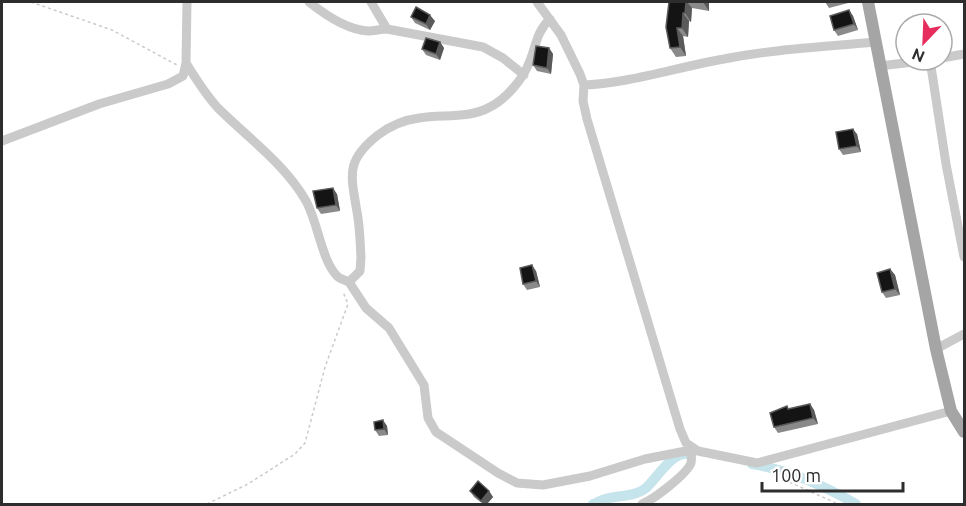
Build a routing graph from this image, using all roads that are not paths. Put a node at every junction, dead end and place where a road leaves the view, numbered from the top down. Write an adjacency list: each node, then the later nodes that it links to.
1 (187, 2): 11 (street)
2 (309, 2): 7 (street)
3 (371, 2): 7 (street)
4 (537, 2): 6 (street)
5 (868, 2): 8 (main road)
6 (550, 19): 13 (street); 14 (street)
7 (387, 28): 13 (street)
8 (875, 42): 10 (main road); 14 (street)
9 (894, 64): 10 (street)
10 (879, 66): 19 (main road)
11 (186, 67): 15 (street); 17 (street)
12 (933, 72): 16 (street)
13 (524, 75): 17 (street)
14 (584, 85): 22 (street)
15 (2, 141)
16 (964, 257)
17 (349, 282): 22 (street)
18 (964, 334): 19 (street)
19 (936, 349): 20 (main road)
20 (951, 411): 21 (main road); 22 (street)
21 (964, 432)
22 (691, 453): 23 (street)
23 (642, 504)

